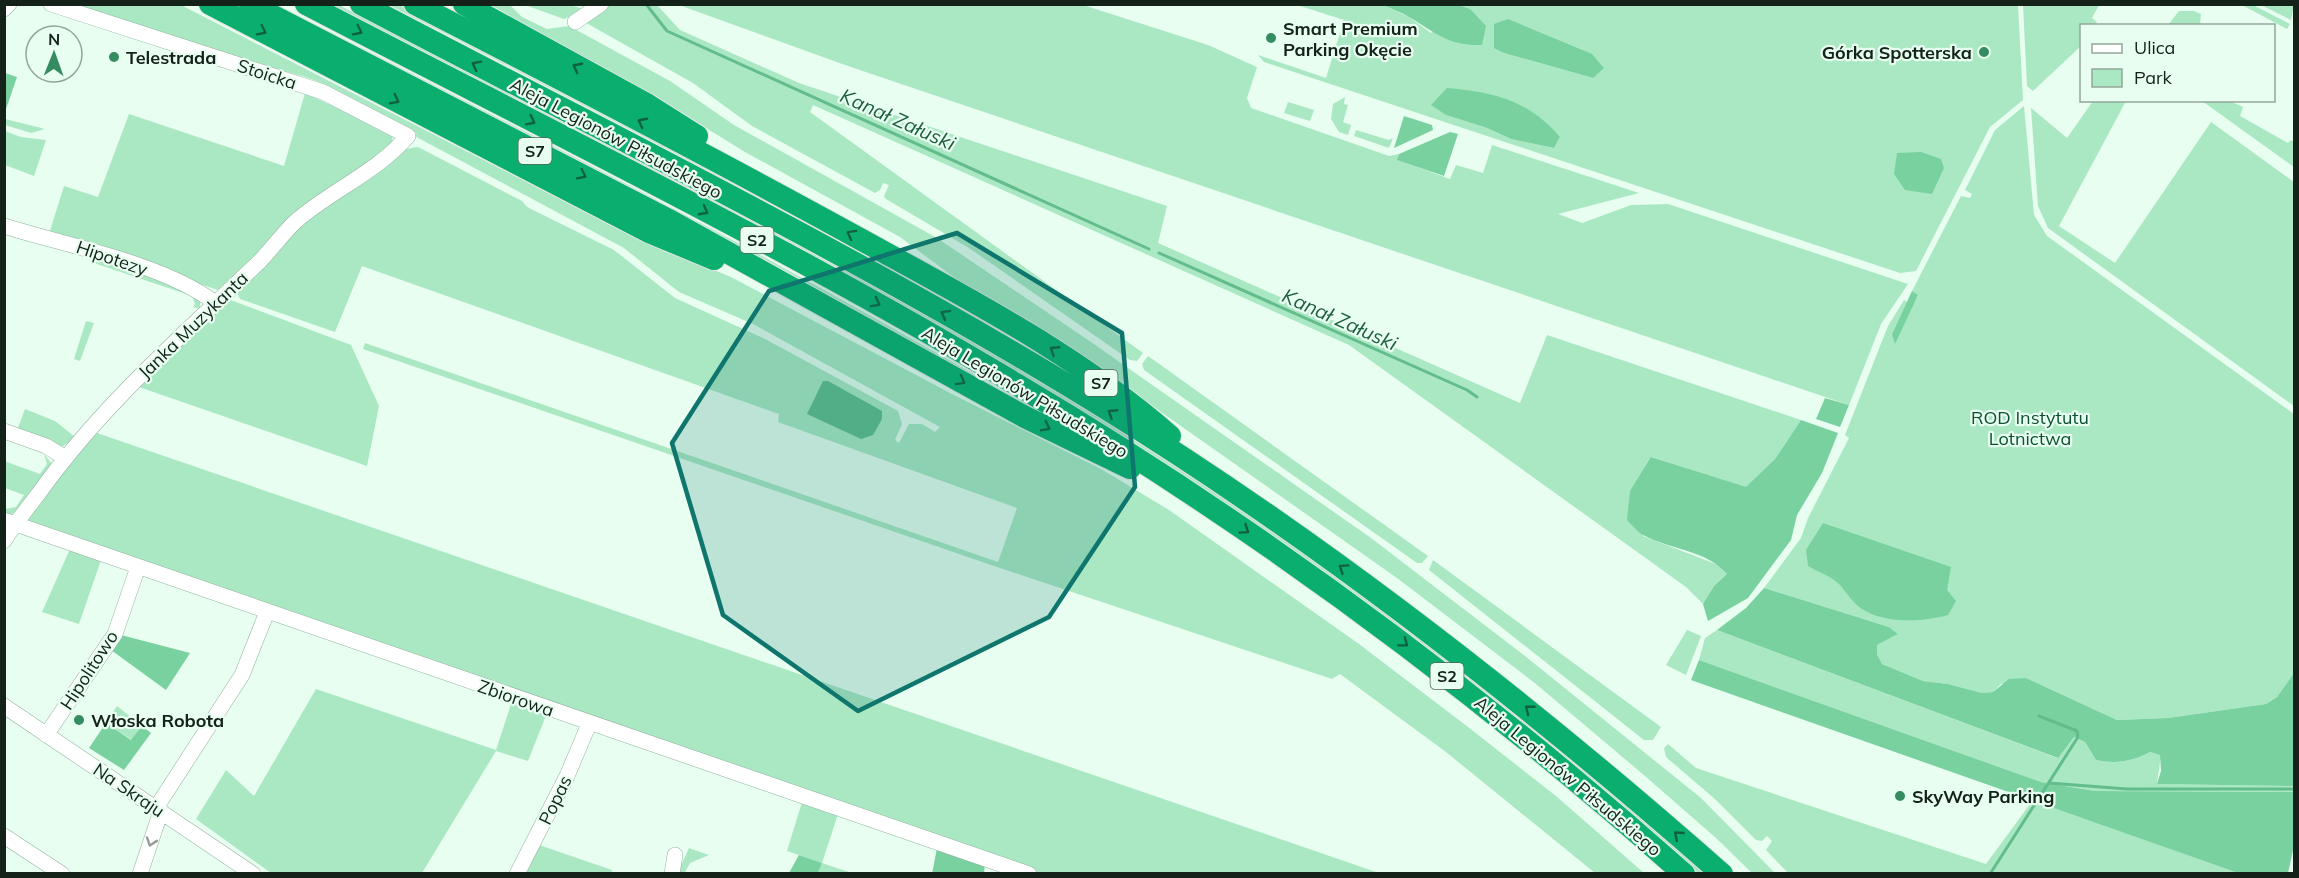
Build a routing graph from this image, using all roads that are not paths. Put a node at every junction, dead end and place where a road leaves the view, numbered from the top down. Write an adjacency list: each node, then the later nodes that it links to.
1 (9, 4): 10 (street)
2 (51, 4): 12 (street, Stoicka)
3 (210, 4): 15 (highway, one-way to 15)
4 (250, 4): 15 (highway, S7, one-way to 15)
5 (306, 4): 20 (highway, Aleja Legionów Piłsudskiego / S2, one-way to 20)
6 (361, 4): 19 (highway, Aleja Legionów Piłsudskiego / S2, one-way to 6)
7 (415, 4): 13 (highway, S7, one-way to 7)
8 (464, 4): 13 (highway, one-way to 8)
9 (601, 4): 11 (street)
10 (4, 9)
11 (575, 22)
12 (408, 135): 16 (street, Janka Muzykanta)
13 (768, 189): 19 (highway, S7, one-way to 13)
14 (4, 226): 16 (street, Hipotezy)
15 (818, 300): 20 (highway, S7, one-way to 20)
16 (214, 302): 18 (street, Janka Muzykanta)
17 (4, 431): 18 (street)
18 (64, 457): 21 (street, Janka Muzykanta)
19 (1232, 490): 39 (highway, Aleja Legionów Piłsudskiego / S2, one-way to 19)
20 (1196, 498): 38 (highway, Aleja Legionów Piłsudskiego / S2, one-way to 38)
21 (9, 522): 22 (street, Janka Muzykanta); 23 (street, Zbiorowa)
22 (4, 541)
23 (138, 567): 24 (street, Zbiorowa); 27 (street, Hipolitowo)
24 (267, 612): 26 (street, Zbiorowa); 28 (street)
25 (4, 706): 27 (street, Na Skraju)
26 (589, 724): 31 (street, Zbiorowa); 35 (street, Popas)
27 (46, 735): 28 (street, Na Skraju)
28 (159, 809): 33 (street, one-way to 33); 34 (street, Na Skraju)
29 (4, 836): 32 (street)
30 (675, 855): 36 (street)
31 (989, 867): 37 (street, Zbiorowa)
32 (62, 873)
33 (140, 873)
34 (253, 873)
35 (517, 873)
36 (672, 873)
37 (1029, 873)
38 (1684, 873)
39 (1722, 873)

